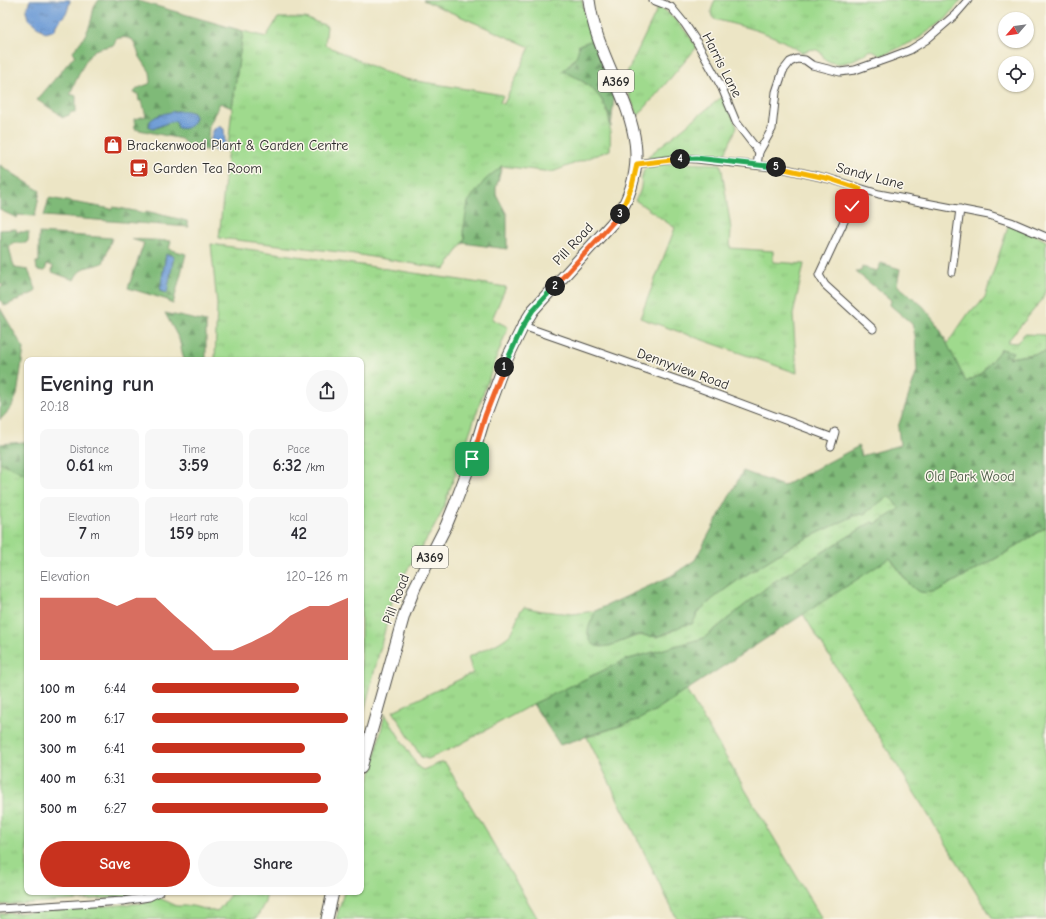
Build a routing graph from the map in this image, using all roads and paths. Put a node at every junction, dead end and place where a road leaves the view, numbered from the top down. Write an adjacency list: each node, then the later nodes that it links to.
1 (589, 0): 5 (main road, Pill Road / A369)
2 (654, 0): 4 (street, Harris Lane)
3 (968, 0): 4 (street)
4 (759, 152): 6 (street)
5 (637, 164): 6 (street, Sandy Lane); 13 (main road, Pill Road / A369)
6 (757, 165): 7 (street, Sandy Lane)
7 (860, 189): 8 (street, Sandy Lane); 14 (street)
8 (960, 209): 10 (street, Sandy Lane); 12 (street)
9 (1046, 228): 10 (street)
10 (1039, 233): 11 (street, Sandy Lane)
11 (1046, 237)
12 (952, 272)
13 (523, 326): 15 (street, Dennyview Road); 16 (main road, Pill Road / A369)
14 (873, 329)
15 (833, 439)
16 (364, 757)
17 (153, 895): 19 (street)
18 (332, 895): 20 (main road)
19 (0, 909)
20 (328, 919)

